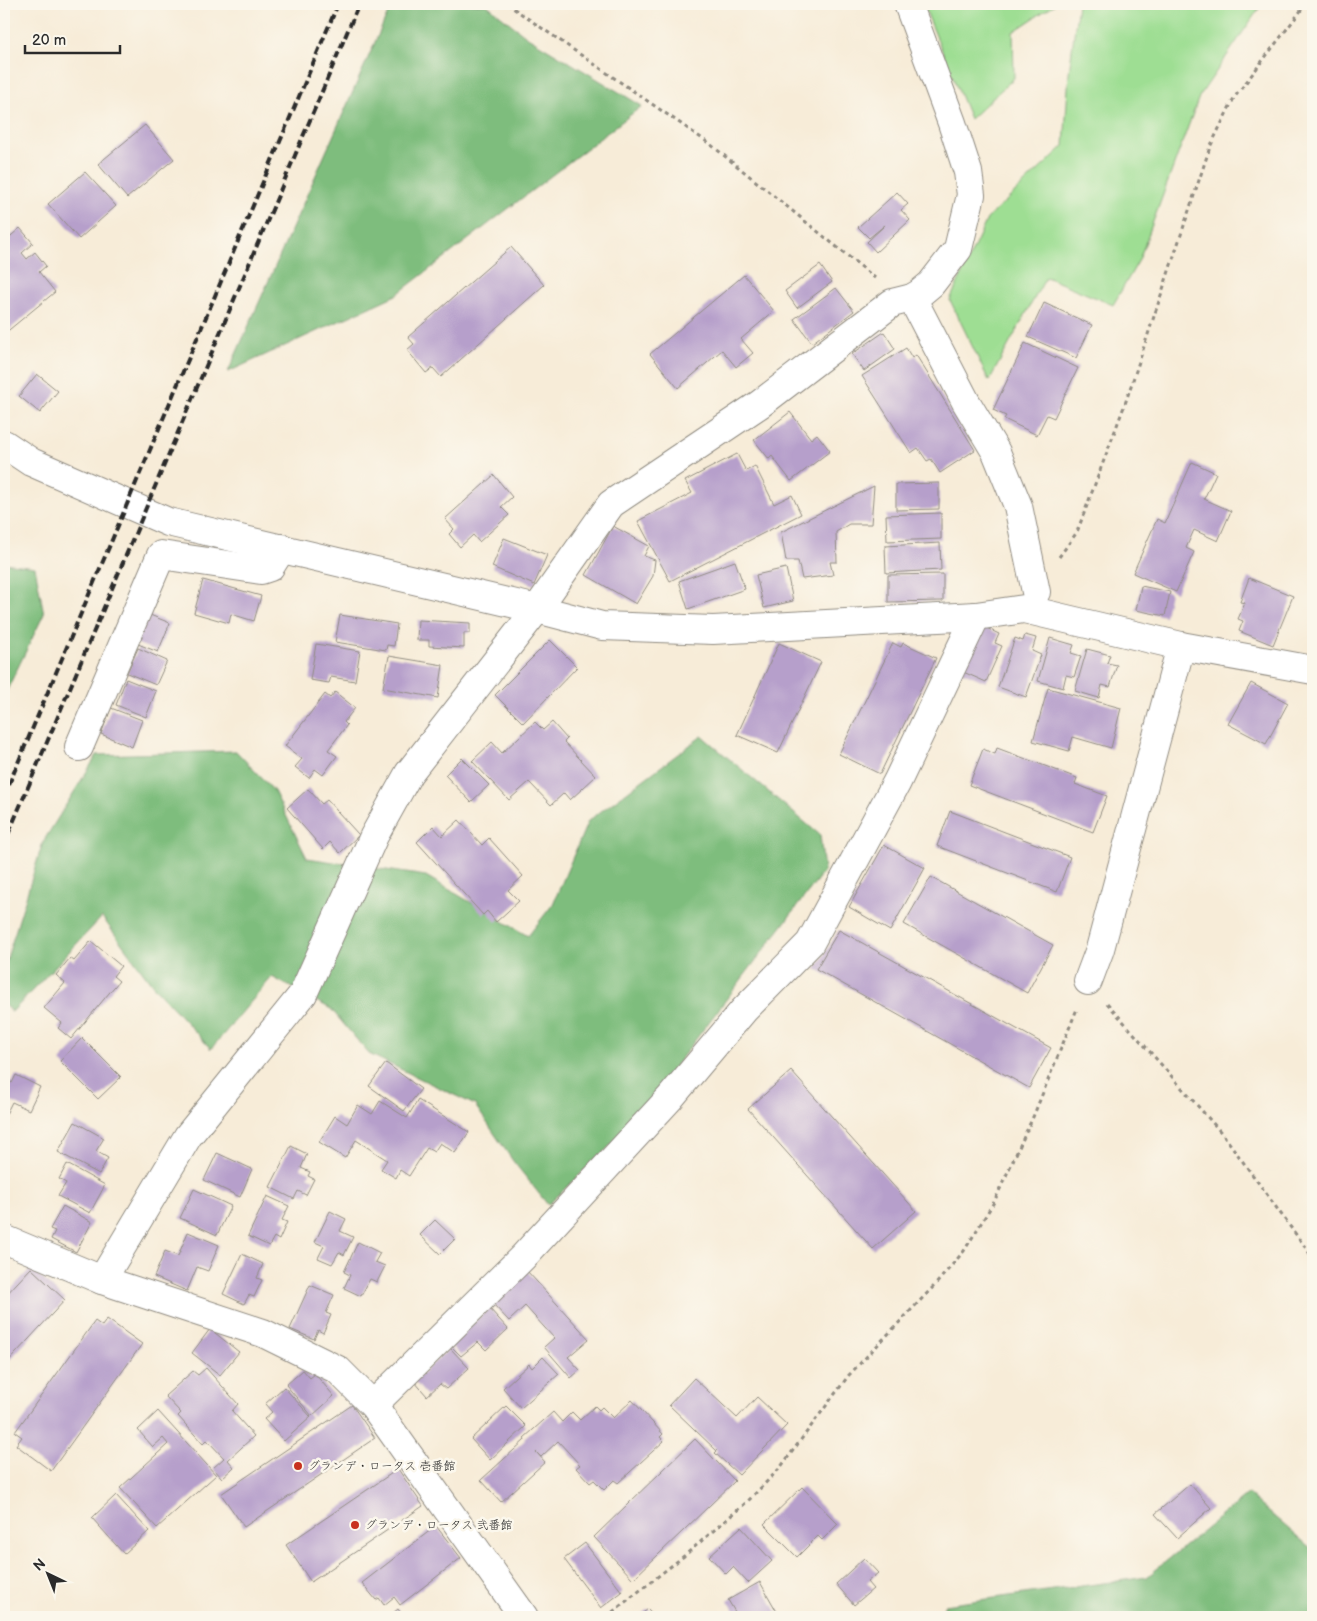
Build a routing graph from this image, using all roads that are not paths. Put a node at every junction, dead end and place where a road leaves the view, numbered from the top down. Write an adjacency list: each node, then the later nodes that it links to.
1 (908, 4): 2 (street)
2 (912, 298): 5 (street); 6 (street)
3 (4, 444): 4 (street)
4 (282, 548): 6 (street); 10 (street)
5 (1036, 592)
6 (537, 609): 7 (street); 13 (street)
7 (976, 616): 8 (street); 14 (street)
8 (1181, 646): 9 (street); 11 (street)
9 (1313, 670)
10 (79, 747)
11 (1088, 981)
12 (4, 1239): 13 (street)
13 (102, 1280): 14 (street)
14 (373, 1405): 15 (street)
15 (524, 1617)

